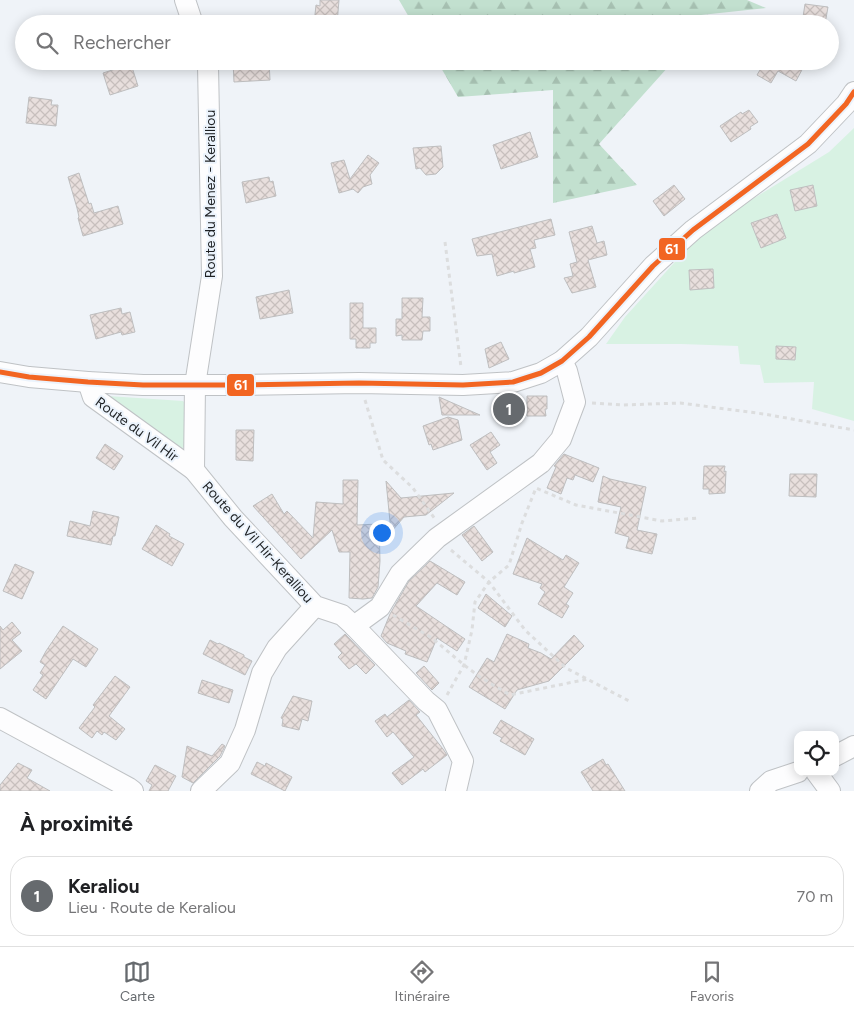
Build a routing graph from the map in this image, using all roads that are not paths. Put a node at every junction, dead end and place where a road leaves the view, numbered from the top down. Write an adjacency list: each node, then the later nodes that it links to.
1 (185, 0): 2 (street)
2 (190, 15)
3 (208, 70): 8 (street, Route du Menez - Keralliou)
4 (854, 92): 5 (street)
5 (562, 361): 8 (street); 11 (street)
6 (0, 372): 7 (street)
7 (88, 382): 8 (street); 9 (street, Route du Vil Hir)
8 (195, 385): 9 (street, Route du Menez - Keralliou)
9 (194, 470): 10 (street, Route du Vil Hir-Keralliou)
10 (315, 606): 11 (street, Route du Vil Hir-Keralliou); 18 (street)
11 (354, 626): 19 (street, Route du Vil Hir-Keralliou)
12 (0, 718): 17 (street)
13 (854, 746): 14 (street)
14 (839, 754)
15 (794, 773): 20 (street)
16 (819, 776): 21 (street)
17 (133, 791)
18 (201, 791)
19 (456, 791)
20 (760, 791)
21 (830, 791)

